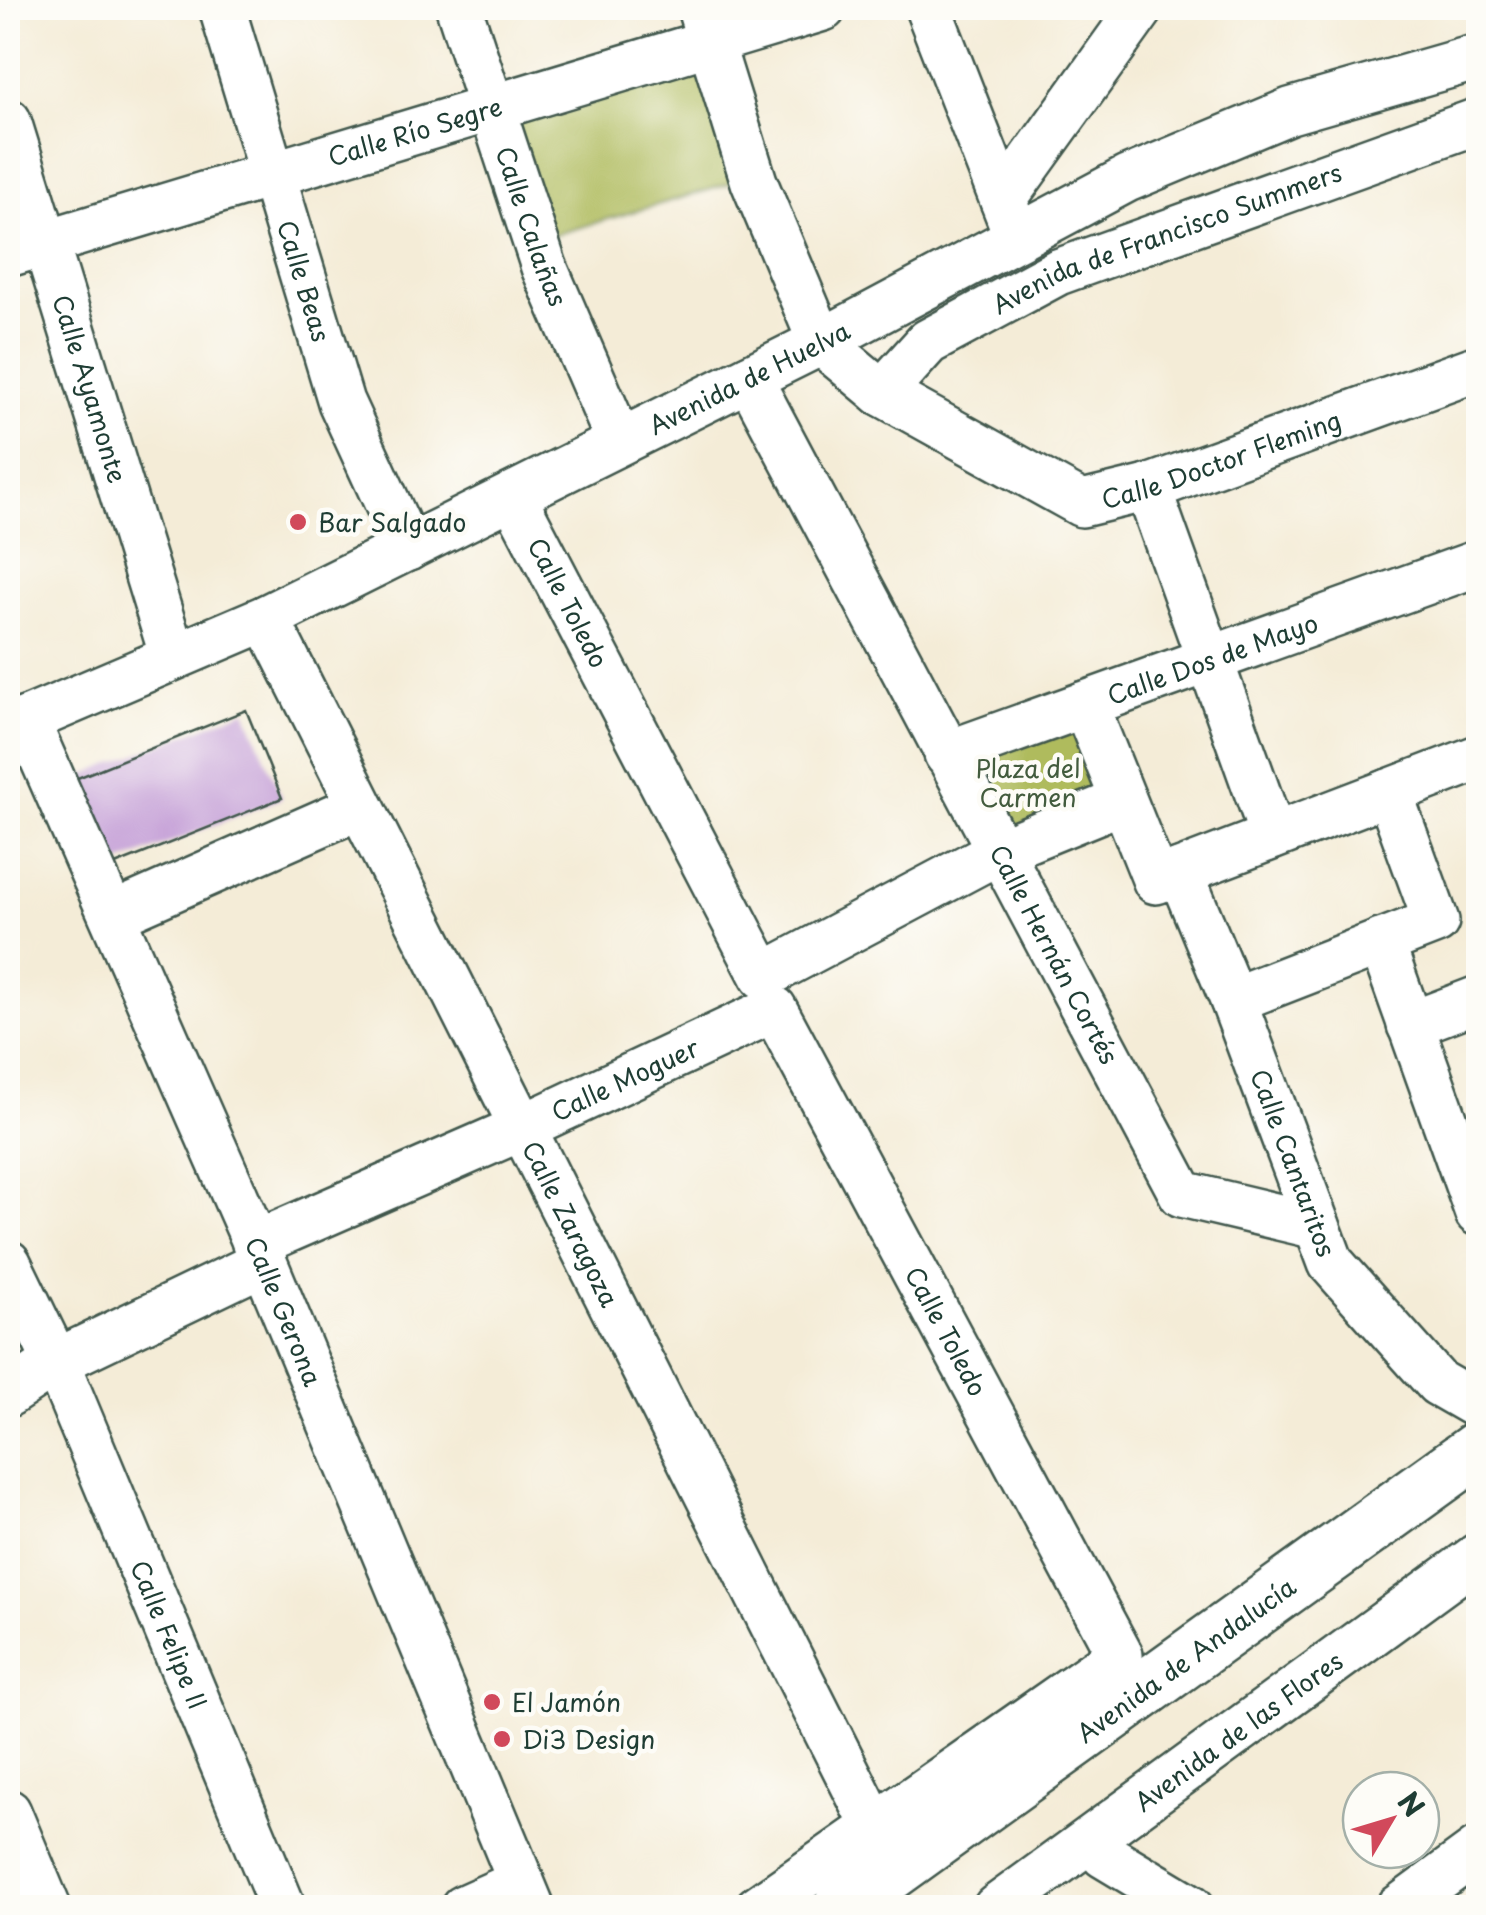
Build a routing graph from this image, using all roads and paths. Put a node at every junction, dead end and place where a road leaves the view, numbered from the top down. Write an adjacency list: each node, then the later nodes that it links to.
1 (222, 8): 11 (street, Calle Beas)
2 (459, 8): 8 (street, Calle Calañas)
3 (824, 8): 6 (street, Calle Río Segre)
4 (928, 8): 12 (street)
5 (1141, 8): 12 (street)
6 (706, 25): 8 (street, Calle Río Segre); 14 (street)
7 (1478, 56): 12 (street, Avenida de Huelva)
8 (490, 108): 11 (street, Calle Río Segre); 18 (street, Calle Calañas)
9 (8, 121): 13 (street, Calle Ayamonte)
10 (1478, 121): 17 (street, Avenida de Francisco Summers)
11 (269, 175): 13 (street, Calle Río Segre); 21 (street, Calle Beas)
12 (1010, 217): 14 (street, Avenida de Huelva)
13 (26, 248): 24 (street, Calle Ayamonte)
14 (821, 342): 16 (street, Avenida de Huelva); 17 (street, Calle Doctor Fleming)
15 (1478, 368): 19 (street, Calle Doctor Fleming)
16 (749, 378): 18 (street, Avenida de Huelva); 28 (street, Calle Hernán Cortés)
17 (882, 394): 19 (street, Calle Doctor Fleming)
18 (619, 441): 20 (street, Avenida de Huelva)
19 (1148, 488): 25 (street)
20 (513, 496): 21 (street, Avenida de Huelva); 38 (street, Calle Toledo)
21 (408, 548): 23 (street, Avenida de Huelva)
22 (1478, 563): 25 (street, Calle Dos de Mayo)
23 (266, 618): 24 (street, Avenida de Huelva); 32 (street, Calle Zaragoza)
24 (172, 658): 27 (street, Avenida de Huelva)
25 (1209, 660): 26 (street, Calle Dos de Mayo); 33 (street)
26 (1085, 704): 28 (street, Calle Dos de Mayo); 31 (street)
27 (17, 724): 36 (street, Calle Gerona)
28 (947, 754): 34 (street, Calle Hernán Cortés)
29 (1478, 758): 30 (street)
30 (1389, 792): 33 (street); 37 (street)
31 (1122, 801): 34 (street); 35 (street)
32 (358, 807): 36 (street); 42 (street, Calle Zaragoza)
33 (1273, 836): 35 (street)
34 (999, 851): 38 (street, Calle Moguer); 44 (street, Calle Hernán Cortés)
35 (1168, 877): 40 (street, Calle Cantaritos)
36 (113, 916): 45 (street, Calle Gerona)
37 (1380, 942): 40 (street); 41 (street)
38 (769, 992): 42 (street, Calle Moguer); 52 (street, Calle Toledo)
39 (1478, 999): 41 (street)
40 (1233, 1000): 44 (street, Calle Cantaritos)
41 (1410, 1025): 43 (street)
42 (521, 1128): 45 (street, Calle Moguer); 55 (street, Calle Zaragoza)
43 (1478, 1213)
44 (1318, 1226): 49 (street, Calle Cantaritos)
45 (260, 1253): 47 (street, Calle Moguer); 57 (street, Calle Gerona)
46 (8, 1263): 47 (street, Calle Felipe II)
47 (56, 1362): 48 (street, Calle Moguer); 59 (street, Calle Felipe II)
48 (8, 1394)
49 (1473, 1396)
50 (1478, 1450): 55 (highway, Avenida de Andalucía)
51 (1478, 1556): 54 (street, Avenida de las Flores)
52 (1120, 1654): 55 (street, Avenida de Andalucía)
53 (8, 1812): 58 (street)
54 (1092, 1839): 63 (street, Avenida de las Flores); 64 (street)
55 (885, 1848): 61 (street, Avenida de Andalucía); 62 (highway, Avenida de Andalucía)
56 (1478, 1850): 65 (street)
57 (526, 1895): 60 (street)
58 (48, 1908)
59 (283, 1908)
60 (463, 1908)
61 (758, 1908)
62 (841, 1908)
63 (996, 1908)
64 (1192, 1908)
65 (1399, 1908)

